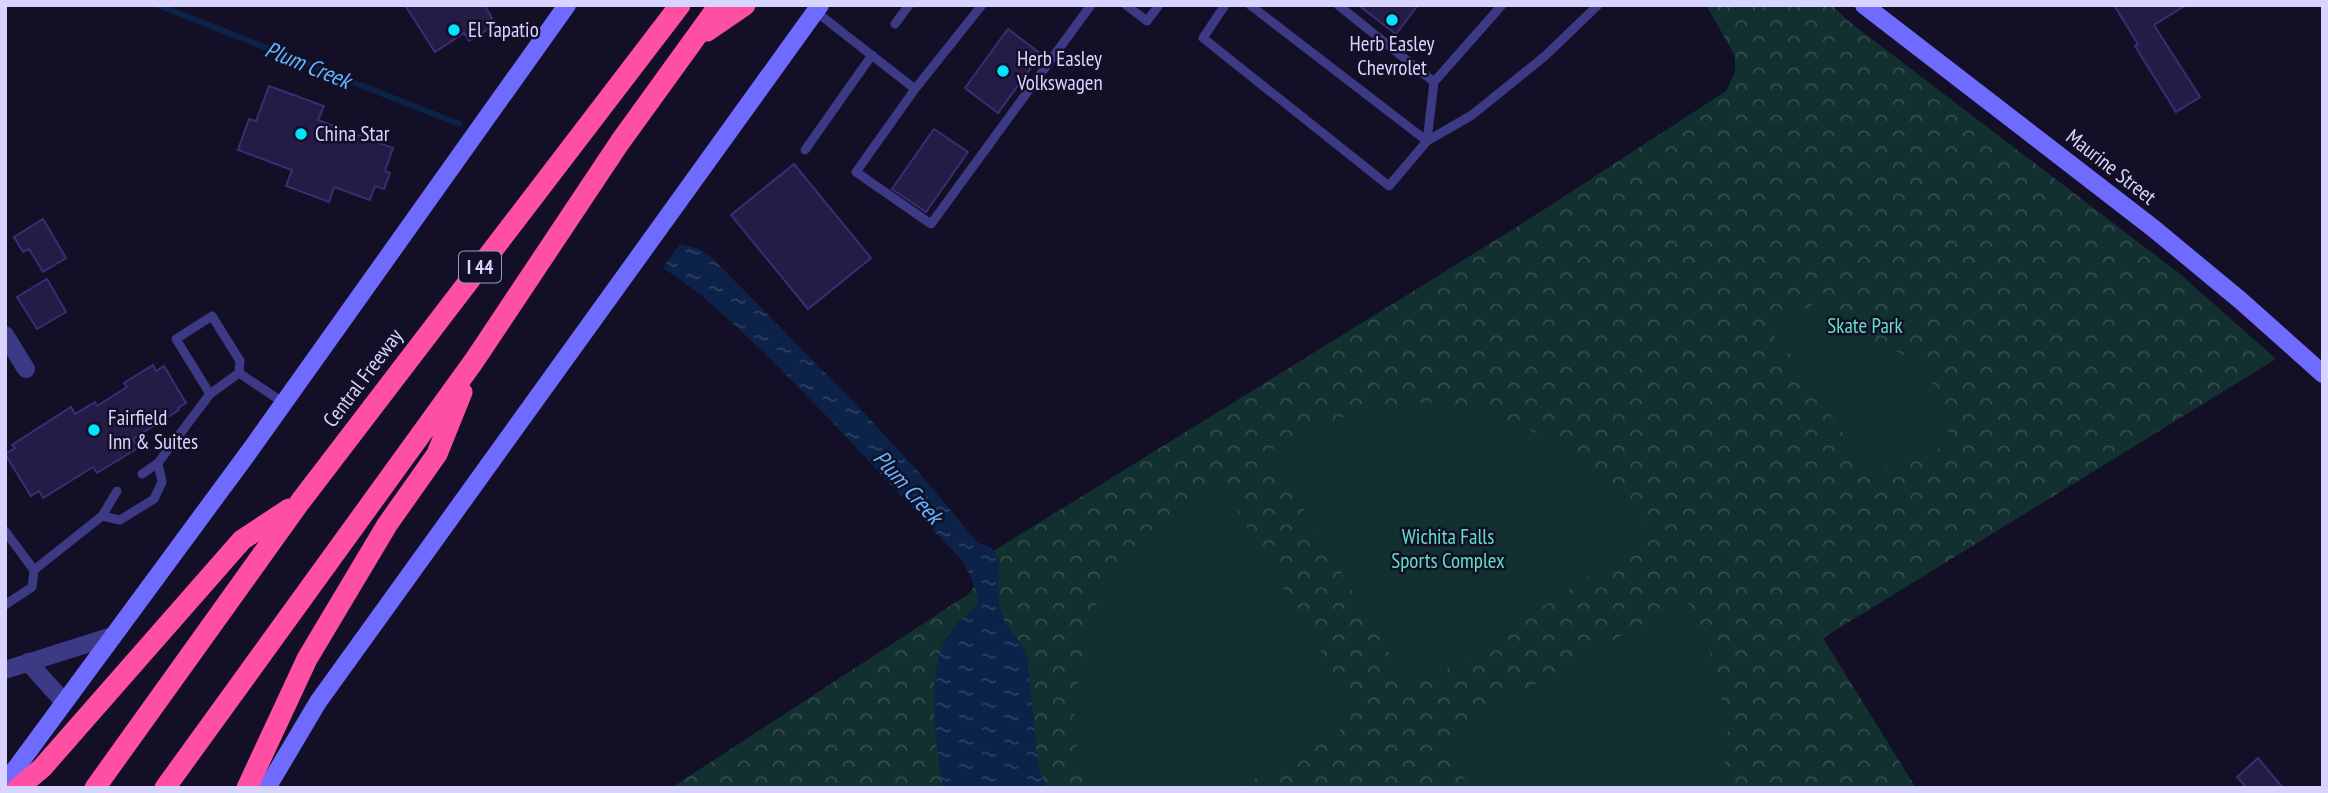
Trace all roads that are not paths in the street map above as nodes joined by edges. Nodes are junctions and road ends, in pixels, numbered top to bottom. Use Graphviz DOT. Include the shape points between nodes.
graph roads {
  1 [pos="567,5"];
  2 [pos="672,5"];
  3 [pos="680,5"];
  4 [pos="719,5"];
  5 [pos="745,5"];
  6 [pos="909,5"];
  7 [pos="982,5"];
  8 [pos="1091,5"];
  9 [pos="1126,5"];
  10 [pos="1160,5"];
  11 [pos="1225,5"];
  12 [pos="1250,5"];
  13 [pos="1338,5"];
  14 [pos="1502,5"];
  15 [pos="1598,5"];
  16 [pos="1864,5"];
  17 [pos="817,8"];
  18 [pos="895,24"];
  19 [pos="661,33"];
  20 [pos="693,40"];
  21 [pos="872,55"];
  22 [pos="1434,82"];
  23 [pos="915,89"];
  24 [pos="1427,141"];
  25 [pos="805,150"];
  26 [pos="5,335"];
  27 [pos="474,361"];
  28 [pos="26,369"];
  29 [pos="239,373"];
  30 [pos="2323,374"];
  31 [pos="210,394"];
  32 [pos="284,403"];
  33 [pos="158,463"];
  34 [pos="142,474"];
  35 [pos="117,491"];
  36 [pos="300,502"];
  37 [pos="102,516"];
  38 [pos="5,531"];
  39 [pos="34,570"];
  40 [pos="5,606"];
  41 [pos="112,636"];
  42 [pos="28,662"];
  43 [pos="6,668"];
  44 [pos="64,702"];
  45 [pos="5,783"];
  46 [pos="18,788"];
  47 [pos="95,788"];
  48 [pos="165,788"];
  49 [pos="247,788"];
  50 [pos="267,788"];
  1 -- 32 [label="main road"];
  2 -- 19 [label="highway"];
  3 -- 19 [label="highway, Central Freeway / I 44"];
  4 -- 20 [label="highway, I 44"];
  5 -- 20 [label="highway"];
  6 -- 18 [label="lane"];
  7 -- 23 [label="lane"];
  8 -- 23 [label="lane" via="931,224 856,172"];
  9 -- 10 [label="lane" via="1147,21"];
  11 -- 24 [label="lane" via="1203,38 1389,186"];
  12 -- 24 [label="lane"];
  13 -- 22 [label="lane"];
  14 -- 22 [label="lane"];
  15 -- 24 [label="lane" via="1545,56 1472,115"];
  16 -- 30 [label="main road, Maurine Street" via="2153,228"];
  17 -- 21 [label="lane"];
  17 -- 50 [label="main road" via="318,702"];
  19 -- 36 [label="highway, Central Freeway / I 44"];
  20 -- 27 [label="highway, I 44"];
  21 -- 23 [label="lane"];
  21 -- 25 [label="lane"];
  22 -- 24 [label="lane"];
  26 -- 28 [label="street"];
  27 -- 48 [label="highway, I 44"];
  27 -- 49 [label="highway" via="437,454 387,526 307,659"];
  29 -- 31 [label="lane"];
  29 -- 31 [label="lane" via="240,360 212,316 176,339"];
  29 -- 32 [label="lane"];
  31 -- 33 [label="lane"];
  32 -- 41 [label="main road"];
  33 -- 34 [label="lane"];
  33 -- 37 [label="lane" via="162,482 154,499 120,520"];
  35 -- 37 [label="lane"];
  36 -- 46 [label="highway" via="242,540 42,768"];
  36 -- 47 [label="highway, Central Freeway / I 44"];
  37 -- 39 [label="lane"];
  38 -- 39 [label="lane"];
  39 -- 40 [label="lane" via="32,587"];
  41 -- 42 [label="street"];
  41 -- 44 [label="main road"];
  42 -- 43 [label="street"];
  42 -- 44 [label="street"];
  44 -- 45 [label="main road"];
}
